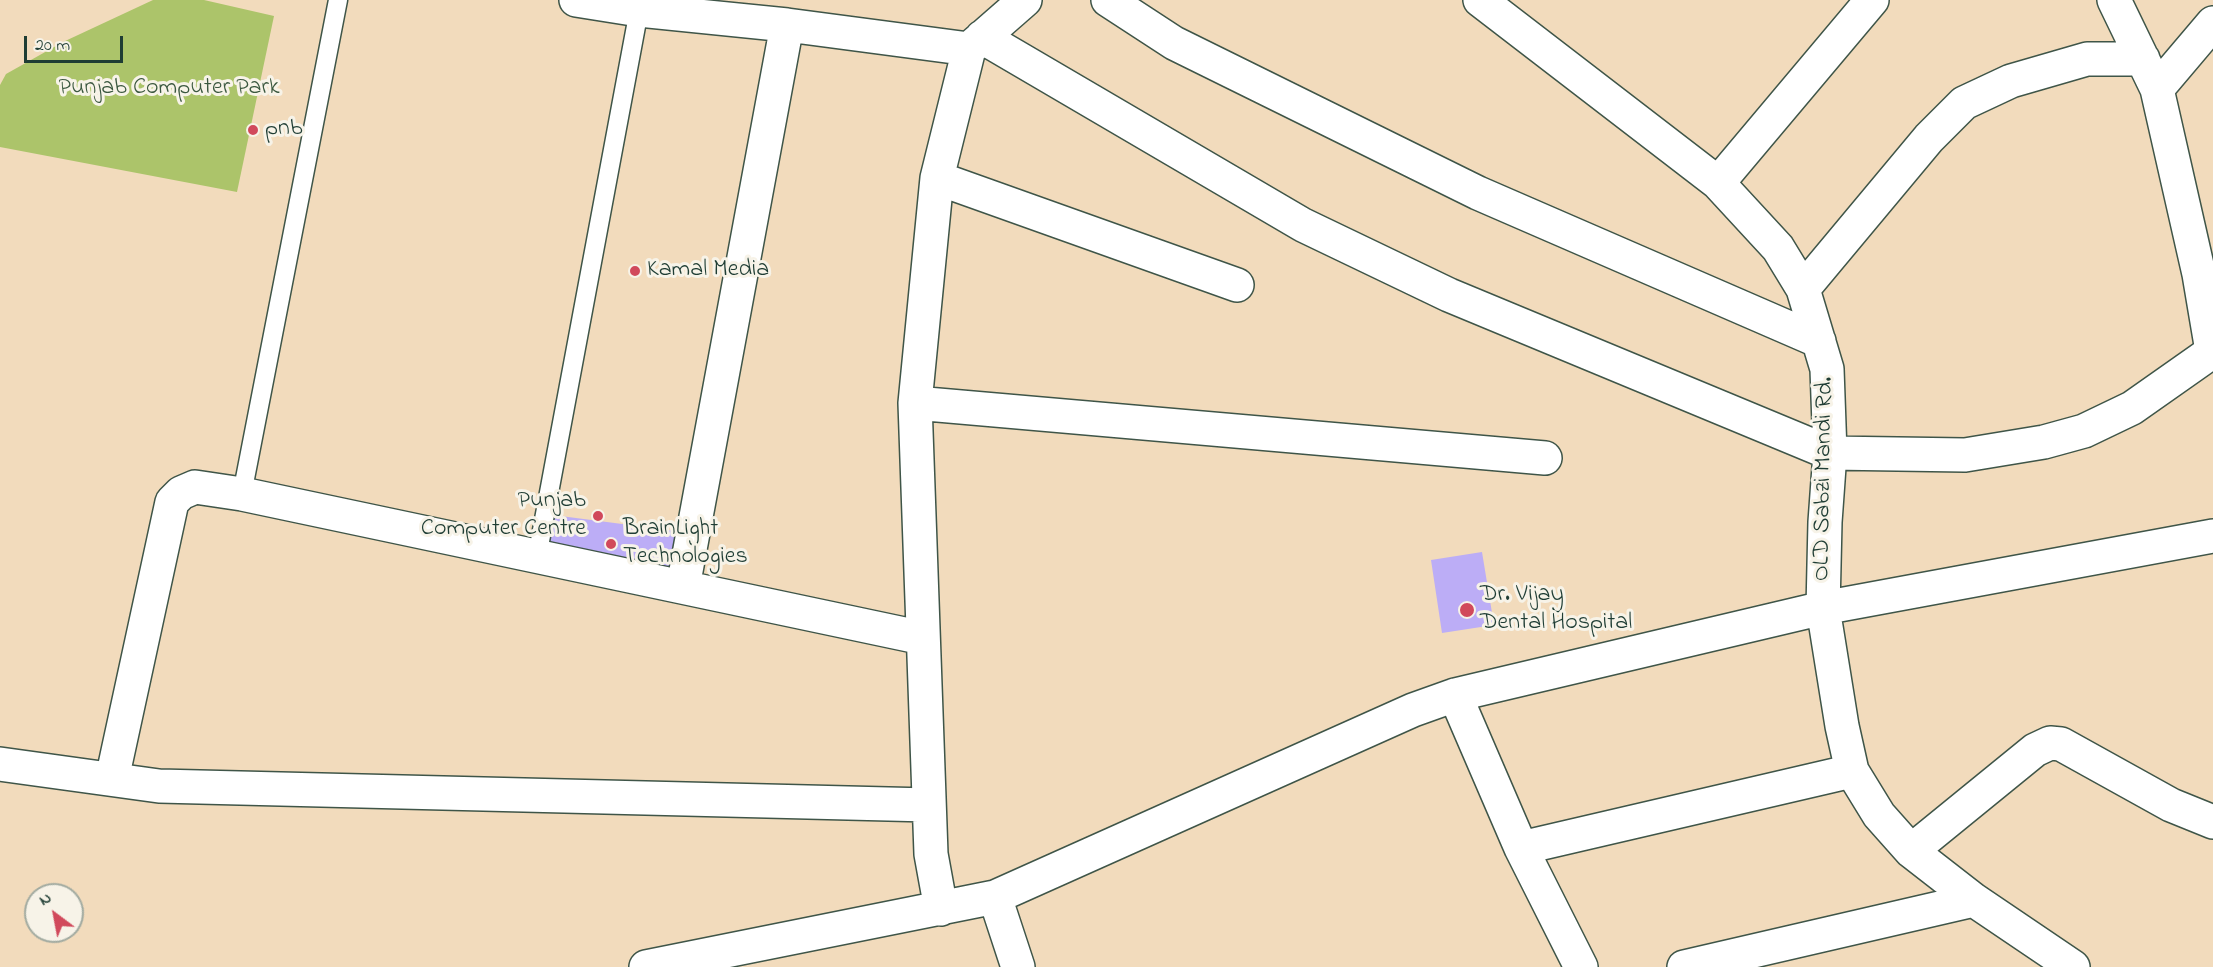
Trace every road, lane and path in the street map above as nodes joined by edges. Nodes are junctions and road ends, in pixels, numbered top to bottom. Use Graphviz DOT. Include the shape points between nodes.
graph roads {
  1 [pos="338,0"];
  2 [pos="576,0"];
  3 [pos="1025,0"];
  4 [pos="1107,0"];
  5 [pos="1480,0"];
  6 [pos="1872,0"];
  7 [pos="2114,0"];
  8 [pos="639,10"];
  9 [pos="2213,23"];
  10 [pos="787,25"];
  11 [pos="975,43"];
  12 [pos="2143,59"];
  13 [pos="2157,89"];
  14 [pos="937,178"];
  15 [pos="1718,183"];
  16 [pos="1237,285"];
  17 [pos="1803,289"];
  18 [pos="1819,340"];
  19 [pos="2213,351"];
  20 [pos="915,403"];
  21 [pos="1830,453"];
  22 [pos="1545,458"];
  23 [pos="242,494"];
  24 [pos="2213,536"];
  25 [pos="537,557"];
  26 [pos="683,587"];
  27 [pos="1824,608"];
  28 [pos="923,638"];
  29 [pos="1455,695"];
  30 [pos="0,764"];
  31 [pos="1852,771"];
  32 [pos="112,779"];
  33 [pos="929,805"];
  34 [pos="2213,822"];
  35 [pos="1521,848"];
  36 [pos="1911,851"];
  37 [pos="995,897"];
  38 [pos="1974,900"];
  39 [pos="941,909"];
  40 [pos="694,962"];
  41 [pos="2061,964"];
  42 [pos="646,967"];
  43 [pos="1018,967"];
  44 [pos="1581,967"];
  45 [pos="1684,967"];
  1 -- 23 [label="lane"];
  2 -- 8 [label="street"];
  3 -- 11 [label="street"];
  4 -- 18 [label="street" via="1174,43 1478,193"];
  5 -- 15 [label="street, OLD Sabzi Mandi Rd."];
  6 -- 15 [label="street"];
  7 -- 12 [label="street"];
  8 -- 10 [label="street"];
  8 -- 25 [label="lane"];
  9 -- 13 [label="street"];
  10 -- 11 [label="street"];
  10 -- 26 [label="street"];
  11 -- 14 [label="street"];
  11 -- 21 [label="street" via="1313,230 1449,295"];
  12 -- 13 [label="street"];
  12 -- 17 [label="street" via="2087,59 2011,81 1964,103 1929,138"];
  13 -- 19 [label="street"];
  14 -- 16 [label="street"];
  14 -- 20 [label="street"];
  15 -- 17 [label="street, OLD Sabzi Mandi Rd." via="1778,248"];
  17 -- 18 [label="street, OLD Sabzi Mandi Rd."];
  18 -- 21 [label="street, OLD Sabzi Mandi Rd." via="1827,369"];
  19 -- 21 [label="street" via="2132,408 2084,431 2044,442 1965,455"];
  20 -- 22 [label="street"];
  20 -- 28 [label="street"];
  21 -- 27 [label="street, OLD Sabzi Mandi Rd."];
  23 -- 25 [label="street"];
  23 -- 32 [label="street" via="195,487 181,492 172,502"];
  24 -- 27 [label="street"];
  25 -- 26 [label="street"];
  26 -- 28 [label="street"];
  27 -- 29 [label="street"];
  27 -- 31 [label="street, OLD Sabzi Mandi Rd."];
  28 -- 33 [label="street"];
  29 -- 35 [label="street"];
  29 -- 37 [label="street" via="1413,710"];
  30 -- 32 [label="street"];
  31 -- 35 [label="street"];
  31 -- 36 [label="street, OLD Sabzi Mandi Rd." via="1879,815"];
  32 -- 33 [label="street" via="159,786"];
  33 -- 39 [label="street" via="930,854"];
  34 -- 36 [label="street" via="2171,805 2061,744 2050,742"];
  35 -- 44 [label="street"];
  36 -- 38 [label="street, OLD Sabzi Mandi Rd."];
  37 -- 39 [label="street"];
  37 -- 43 [label="street"];
  38 -- 41 [label="street, OLD Sabzi Mandi Rd."];
  38 -- 45 [label="street"];
  39 -- 40 [label="street"];
  40 -- 42 [label="street"];
}
